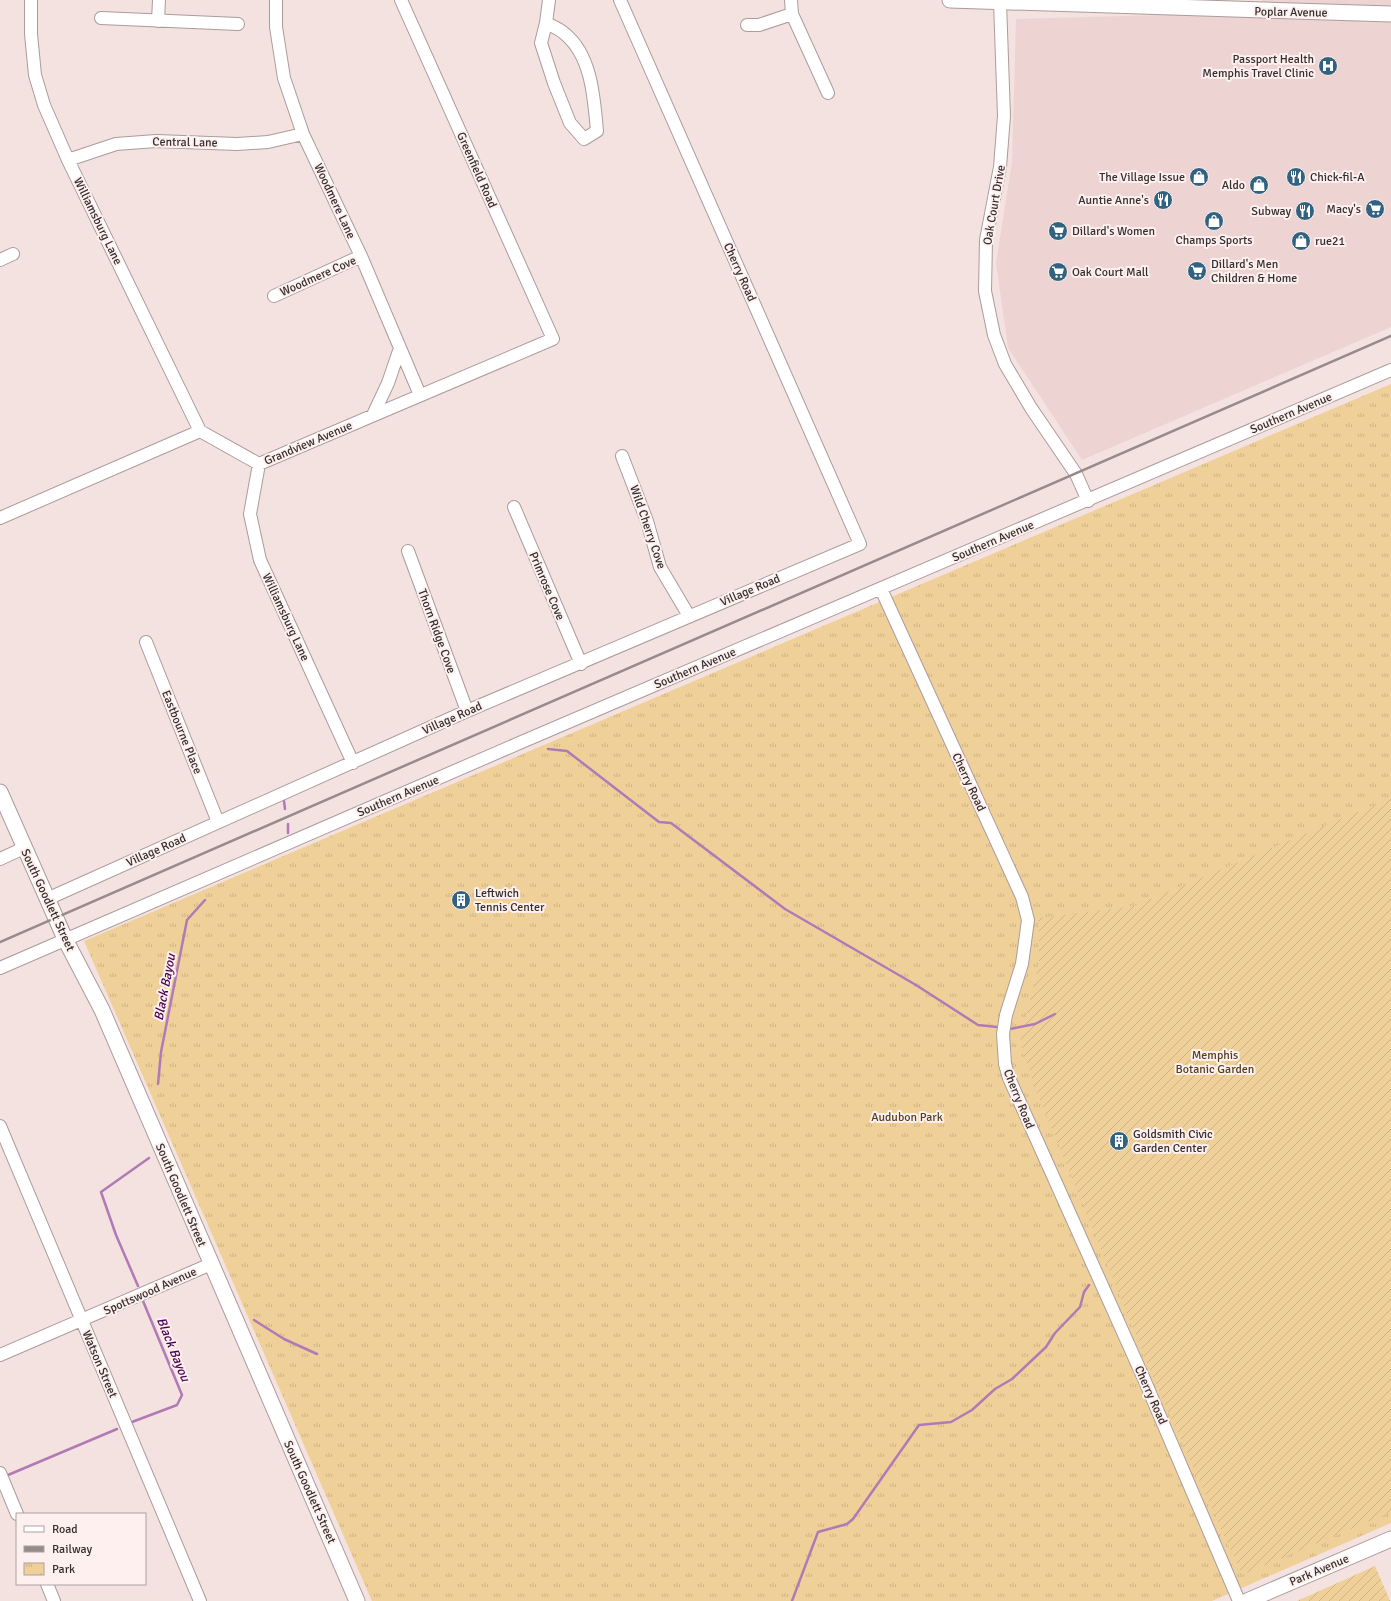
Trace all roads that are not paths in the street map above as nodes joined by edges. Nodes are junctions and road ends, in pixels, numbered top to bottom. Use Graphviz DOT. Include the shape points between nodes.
graph roads {
  1 [pos="31,0"];
  2 [pos="159,0"];
  3 [pos="276,0"];
  4 [pos="401,0"];
  5 [pos="549,0"];
  6 [pos="620,0"];
  7 [pos="791,0"];
  8 [pos="950,0"];
  9 [pos="1000,2"];
  10 [pos="1265,6"];
  11 [pos="792,14"];
  12 [pos="1391,14"];
  13 [pos="101,18"];
  14 [pos="158,21"];
  15 [pos="546,23"];
  16 [pos="238,24"];
  17 [pos="747,25"];
  18 [pos="828,93"];
  19 [pos="304,134"];
  20 [pos="68,160"];
  21 [pos="13,254"];
  22 [pos="361,256"];
  23 [pos="0,260"];
  24 [pos="274,296"];
  25 [pos="553,339"];
  26 [pos="400,348"];
  27 [pos="1391,370"];
  28 [pos="420,395"];
  29 [pos="373,415"];
  30 [pos="200,431"];
  31 [pos="622,456"];
  32 [pos="259,464"];
  33 [pos="1088,501"];
  34 [pos="514,507"];
  35 [pos="0,518"];
  36 [pos="860,544"];
  37 [pos="408,551"];
  38 [pos="881,589"];
  39 [pos="689,616"];
  40 [pos="146,642"];
  41 [pos="581,664"];
  42 [pos="467,711"];
  43 [pos="352,763"];
  44 [pos="0,792"];
  45 [pos="218,822"];
  46 [pos="24,848"];
  47 [pos="0,859"];
  48 [pos="47,899"];
  49 [pos="66,941"];
  50 [pos="0,968"];
  51 [pos="0,1126"];
  52 [pos="211,1264"];
  53 [pos="82,1320"];
  54 [pos="0,1355"];
  55 [pos="0,1473"];
  56 [pos="17,1513"];
  57 [pos="1391,1539"];
  58 [pos="47,1585"];
  59 [pos="54,1601"];
  60 [pos="200,1601"];
  61 [pos="357,1601"];
  62 [pos="1239,1601"];
  63 [pos="1247,1601"];
  1 -- 20 [label="street, Williamsburg Lane" via="35,75 44,105"];
  2 -- 14 [label="street"];
  3 -- 19 [label="street, Woodmere Lane" via="276,27 284,78"];
  4 -- 25 [label="street, Greenfield Road"];
  5 -- 15 [label="street"];
  6 -- 36 [label="street, Cherry Road"];
  7 -- 11 [label="street"];
  8 -- 9 [label="main road, Poplar Avenue"];
  9 -- 10 [label="main road, Poplar Avenue"];
  9 -- 33 [label="street, Oak Court Drive" via="1004,116 1000,167 986,240 985,291 994,335 1005,364 1031,408 1076,474"];
  10 -- 12 [label="main road, Poplar Avenue"];
  11 -- 17 [label="street" via="759,25"];
  11 -- 18 [label="street"];
  13 -- 14 [label="street"];
  14 -- 16 [label="street"];
  15 -- 15 [label="street" via="541,43 554,83 570,123 584,139 597,131 594,95 582,55 566,34"];
  19 -- 20 [label="street, Central Lane" via="268,142 237,144 156,141 116,144"];
  19 -- 22 [label="street, Woodmere Lane"];
  20 -- 30 [label="street, Williamsburg Lane"];
  21 -- 23 [label="street"];
  22 -- 24 [label="street, Woodmere Cove"];
  22 -- 26 [label="street, Woodmere Lane"];
  25 -- 28 [label="street, Grandview Avenue"];
  26 -- 28 [label="street, Woodmere Lane"];
  26 -- 29 [label="street"];
  27 -- 33 [label="street, Southern Avenue"];
  28 -- 29 [label="street, Grandview Avenue"];
  29 -- 32 [label="street, Grandview Avenue"];
  30 -- 32 [label="street, Grandview Avenue"];
  30 -- 35 [label="street"];
  31 -- 39 [label="street, Wild Cherry Cove" via="647,521 660,567"];
  32 -- 43 [label="street, Williamsburg Lane" via="250,514 260,560"];
  33 -- 38 [label="street, Southern Avenue"];
  34 -- 41 [label="street, Primrose Cove"];
  36 -- 39 [label="street, Village Road"];
  37 -- 42 [label="street, Thorn Ridge Cove"];
  38 -- 49 [label="street, Southern Avenue"];
  38 -- 62 [label="street, Cherry Road" via="1022,897 1028,920 1022,964 1006,1015 1003,1034 1005,1064 1009,1078 1144,1379"];
  39 -- 41 [label="street, Village Road"];
  40 -- 45 [label="street, Eastbourne Place"];
  41 -- 42 [label="street, Village Road"];
  42 -- 43 [label="street, Village Road"];
  43 -- 45 [label="street, Village Road"];
  44 -- 46 [label="main road, South Goodlett Street"];
  45 -- 48 [label="street, Village Road"];
  46 -- 47 [label="street"];
  46 -- 48 [label="main road, South Goodlett Street"];
  48 -- 49 [label="main road, South Goodlett Street"];
  49 -- 50 [label="street, Southern Avenue"];
  49 -- 52 [label="main road, South Goodlett Street" via="102,1010"];
  51 -- 53 [label="street, Watson Street"];
  52 -- 53 [label="street, Spottswood Avenue"];
  52 -- 61 [label="main road, South Goodlett Street"];
  53 -- 54 [label="street, Spottswood Avenue"];
  53 -- 60 [label="street, Watson Street"];
  55 -- 56 [label="street"];
  57 -- 63 [label="main road, Park Avenue"];
  58 -- 59 [label="street"];
}
